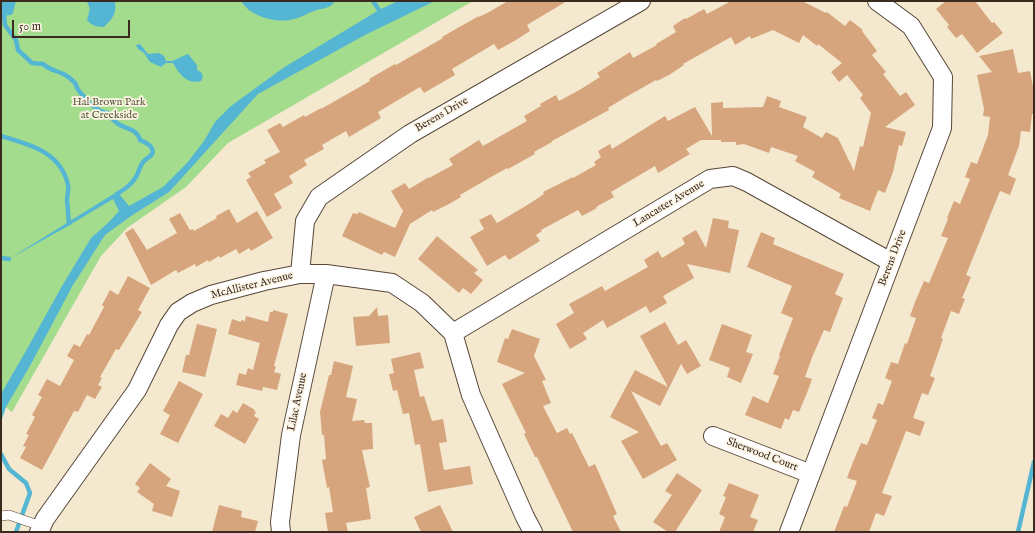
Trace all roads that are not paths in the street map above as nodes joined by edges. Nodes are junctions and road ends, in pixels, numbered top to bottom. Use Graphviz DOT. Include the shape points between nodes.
graph roads {
  1 [pos="641,1"];
  2 [pos="877,1"];
  3 [pos="892,262"];
  4 [pos="300,274"];
  5 [pos="326,274"];
  6 [pos="453,333"];
  7 [pos="713,436"];
  8 [pos="811,474"];
  9 [pos="5,516"];
  10 [pos="37,527"];
  11 [pos="282,532"];
  12 [pos="533,532"];
  13 [pos="789,532"];
  1 -- 4 [label="street, Berens Drive" via="410,134 319,197 305,221"];
  2 -- 3 [label="street, Berens Drive" via="911,26 943,77 942,128"];
  3 -- 6 [label="street, Lancaster Avenue" via="733,176 710,180"];
  3 -- 8 [label="street, Berens Drive"];
  4 -- 5 [label="street, McAllister Avenue"];
  4 -- 10 [label="street, McAllister Avenue" via="254,283 211,296 178,312 137,390"];
  5 -- 6 [label="street, McAllister Avenue" via="392,283 422,303"];
  5 -- 11 [label="street, Lilac Avenue" via="291,435 280,522"];
  6 -- 12 [label="street, McAllister Avenue" via="471,395"];
  7 -- 8 [label="street, Sherwood Court"];
  8 -- 13 [label="street, Berens Drive"];
  9 -- 10 [label="lane"];
}
